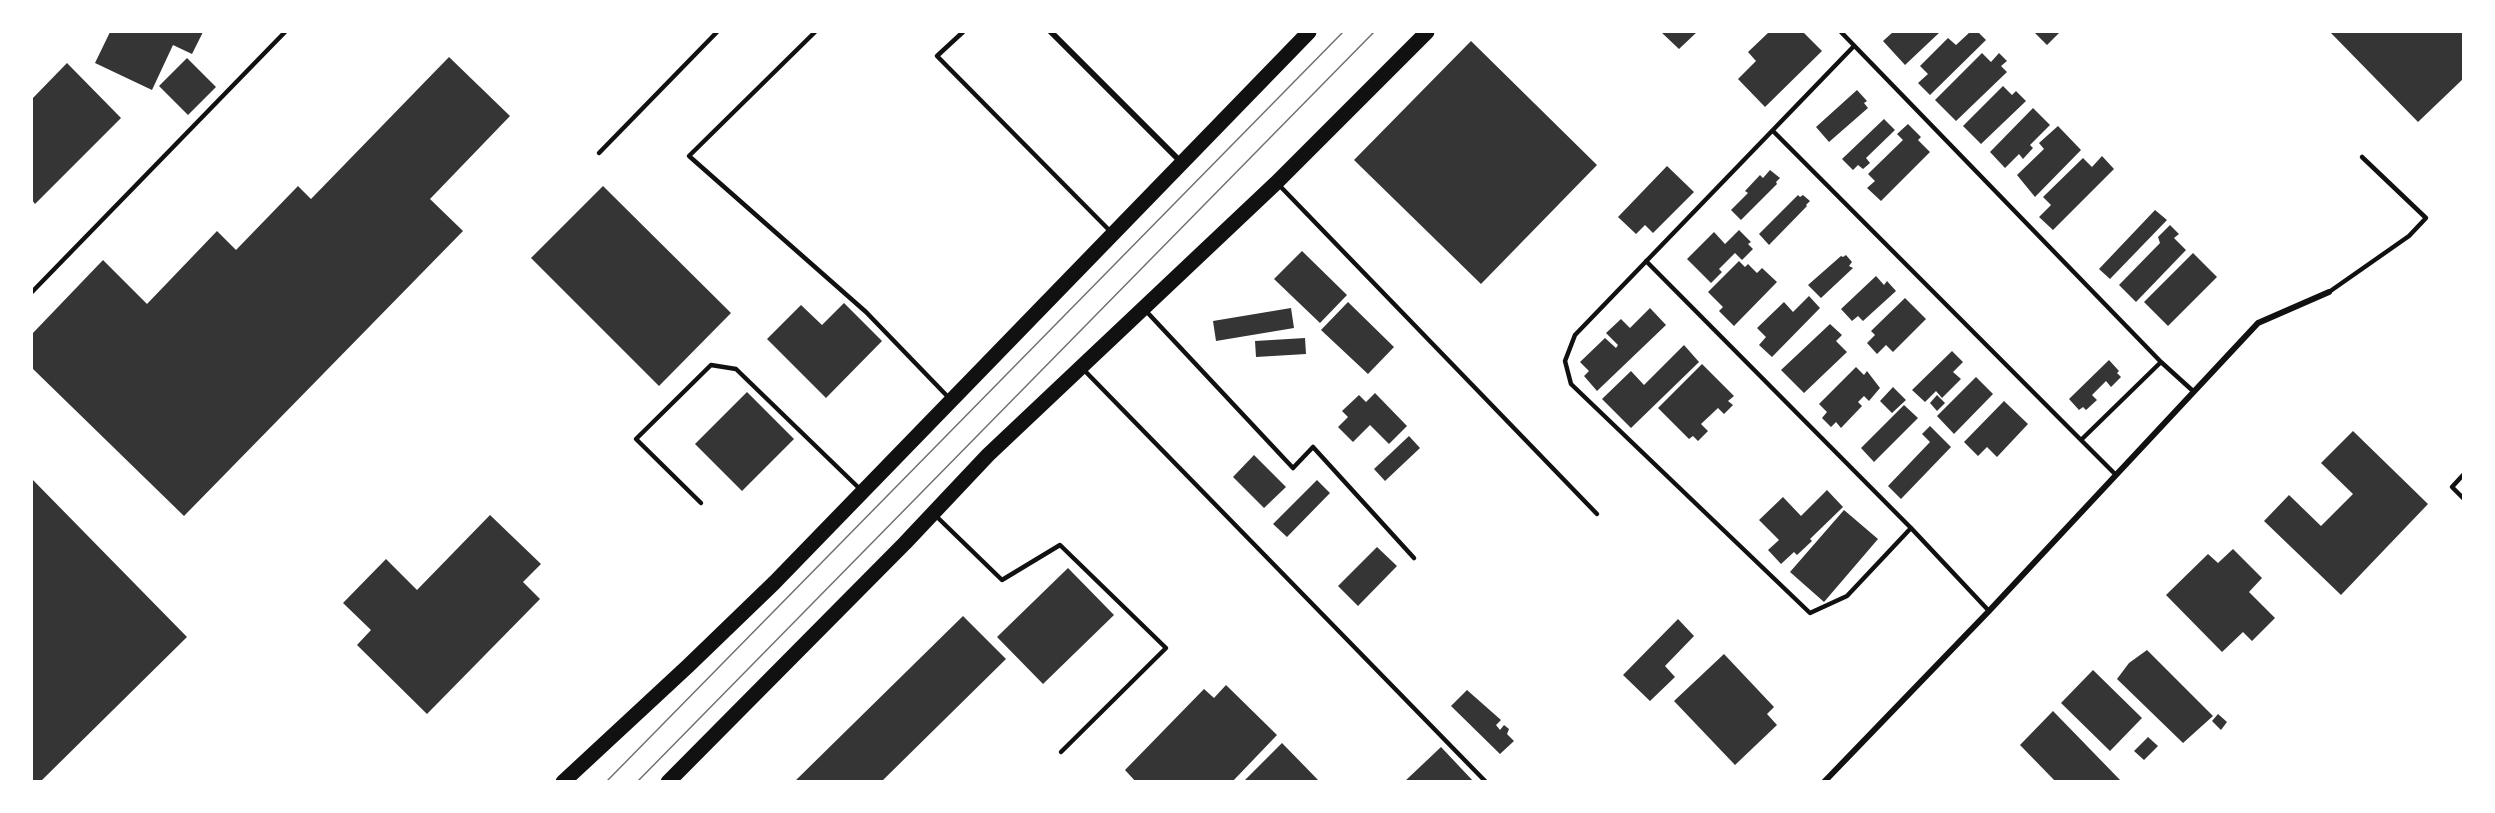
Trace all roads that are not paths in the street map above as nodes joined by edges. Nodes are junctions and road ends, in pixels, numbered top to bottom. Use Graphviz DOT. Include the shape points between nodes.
graph roads {
  1 [pos="285,32"];
  2 [pos="717,32"];
  3 [pos="815,32"];
  4 [pos="963,32"];
  5 [pos="1051,32"];
  6 [pos="1309,32"];
  7 [pos="1427,32"];
  8 [pos="1841,32"];
  9 [pos="1854,46"];
  10 [pos="1773,131"];
  11 [pos="599,153"];
  12 [pos="2362,157"];
  13 [pos="1182,164"];
  14 [pos="1276,183"];
  15 [pos="1114,235"];
  16 [pos="1646,261"];
  17 [pos="32,292"];
  18 [pos="2329,292"];
  19 [pos="1144,309"];
  20 [pos="2162,362"];
  21 [pos="1081,367"];
  22 [pos="2193,391"];
  23 [pos="952,401"];
  24 [pos="2081,440"];
  25 [pos="2463,474"];
  26 [pos="2116,475"];
  27 [pos="863,492"];
  28 [pos="2463,499"];
  29 [pos="701,503"];
  30 [pos="933,513"];
  31 [pos="1597,514"];
  32 [pos="1911,528"];
  33 [pos="1414,558"];
  34 [pos="1989,611"];
  35 [pos="1060,752"];
  36 [pos="563,782"];
  37 [pos="668,782"];
  38 [pos="1486,782"];
  39 [pos="1824,782"];
  1 -- 17 [label="lane"];
  2 -- 11 [label="lane"];
  3 -- 23 [label="lane" via="689,156 866,312"];
  4 -- 15 [label="lane" via="937,56"];
  5 -- 13 [label="street"];
  6 -- 13 [label="main road"];
  7 -- 14 [label="main road"];
  8 -- 9 [label="lane"];
  9 -- 10 [label="lane"];
  9 -- 20 [label="lane"];
  10 -- 16 [label="lane"];
  10 -- 24 [label="lane"];
  12 -- 18 [label="lane" via="2426,218 2409,236"];
  13 -- 15 [label="main road"];
  14 -- 19 [label="main road"];
  14 -- 31 [label="lane"];
  15 -- 23 [label="main road"];
  16 -- 32 [label="lane"];
  16 -- 32 [label="lane" via="1575,336 1565,361 1571,384 1810,614 1847,596"];
  18 -- 22 [label="street" via="2258,323"];
  19 -- 21 [label="main road"];
  19 -- 33 [label="lane" via="1293,468 1312,447"];
  20 -- 22 [label="lane"];
  20 -- 24 [label="lane"];
  21 -- 30 [label="main road"];
  21 -- 38 [label="lane"];
  22 -- 26 [label="street"];
  23 -- 27 [label="main road"];
  24 -- 26 [label="lane"];
  25 -- 28 [label="lane" via="2452,487"];
  26 -- 34 [label="street"];
  27 -- 29 [label="lane" via="736,369 711,365 636,439"];
  27 -- 36 [label="main road" via="688,666"];
  30 -- 35 [label="lane" via="1002,580 1060,544 1166,648"];
  30 -- 37 [label="main road"];
  32 -- 34 [label="lane"];
  34 -- 39 [label="street"];
}
